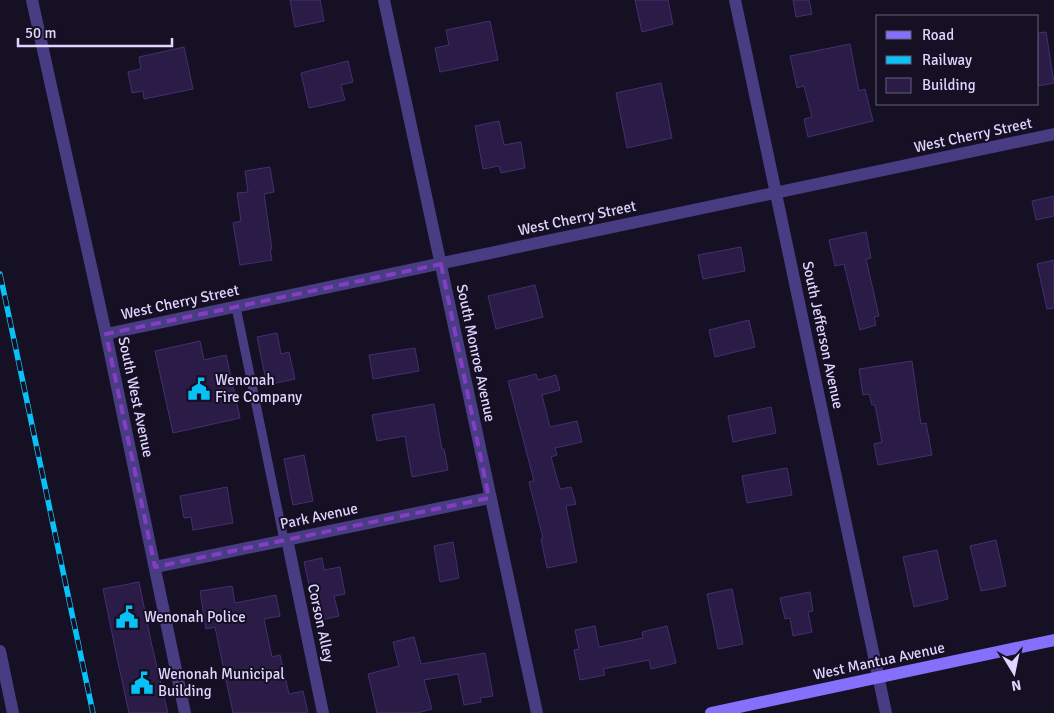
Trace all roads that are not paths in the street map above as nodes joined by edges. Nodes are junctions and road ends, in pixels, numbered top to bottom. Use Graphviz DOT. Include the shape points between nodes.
graph roads {
  1 [pos="32,0"];
  2 [pos="384,0"];
  3 [pos="734,0"];
  4 [pos="1054,134"];
  5 [pos="776,193"];
  6 [pos="441,264"];
  7 [pos="236,307"];
  8 [pos="106,334"];
  9 [pos="489,498"];
  10 [pos="286,540"];
  11 [pos="155,567"];
  12 [pos="1054,640"];
  13 [pos="0,651"];
  14 [pos="879,677"];
  15 [pos="13,713"];
  16 [pos="185,713"];
  17 [pos="324,713"];
  18 [pos="537,713"];
  19 [pos="711,713"];
  20 [pos="886,713"];
  1 -- 8 [label="street, South West Avenue"];
  2 -- 6 [label="street, South Monroe Avenue"];
  3 -- 5 [label="street, South Jefferson Avenue"];
  4 -- 5 [label="street, West Cherry Street"];
  5 -- 6 [label="street, West Cherry Street"];
  5 -- 14 [label="street, South Jefferson Avenue"];
  6 -- 7 [label="street, West Cherry Street"];
  6 -- 9 [label="street, South Monroe Avenue"];
  7 -- 8 [label="street, West Cherry Street"];
  7 -- 10 [label="lane"];
  8 -- 11 [label="street, South West Avenue"];
  9 -- 10 [label="street, Park Avenue"];
  9 -- 18 [label="street, South Monroe Avenue"];
  10 -- 11 [label="street, Park Avenue"];
  10 -- 17 [label="street, Corson Alley"];
  11 -- 16 [label="street, South West Avenue"];
  12 -- 14 [label="street, West Mantua Avenue"];
  13 -- 15 [label="street"];
  14 -- 19 [label="street, West Mantua Avenue"];
  14 -- 20 [label="street, South Jefferson Avenue"];
}
